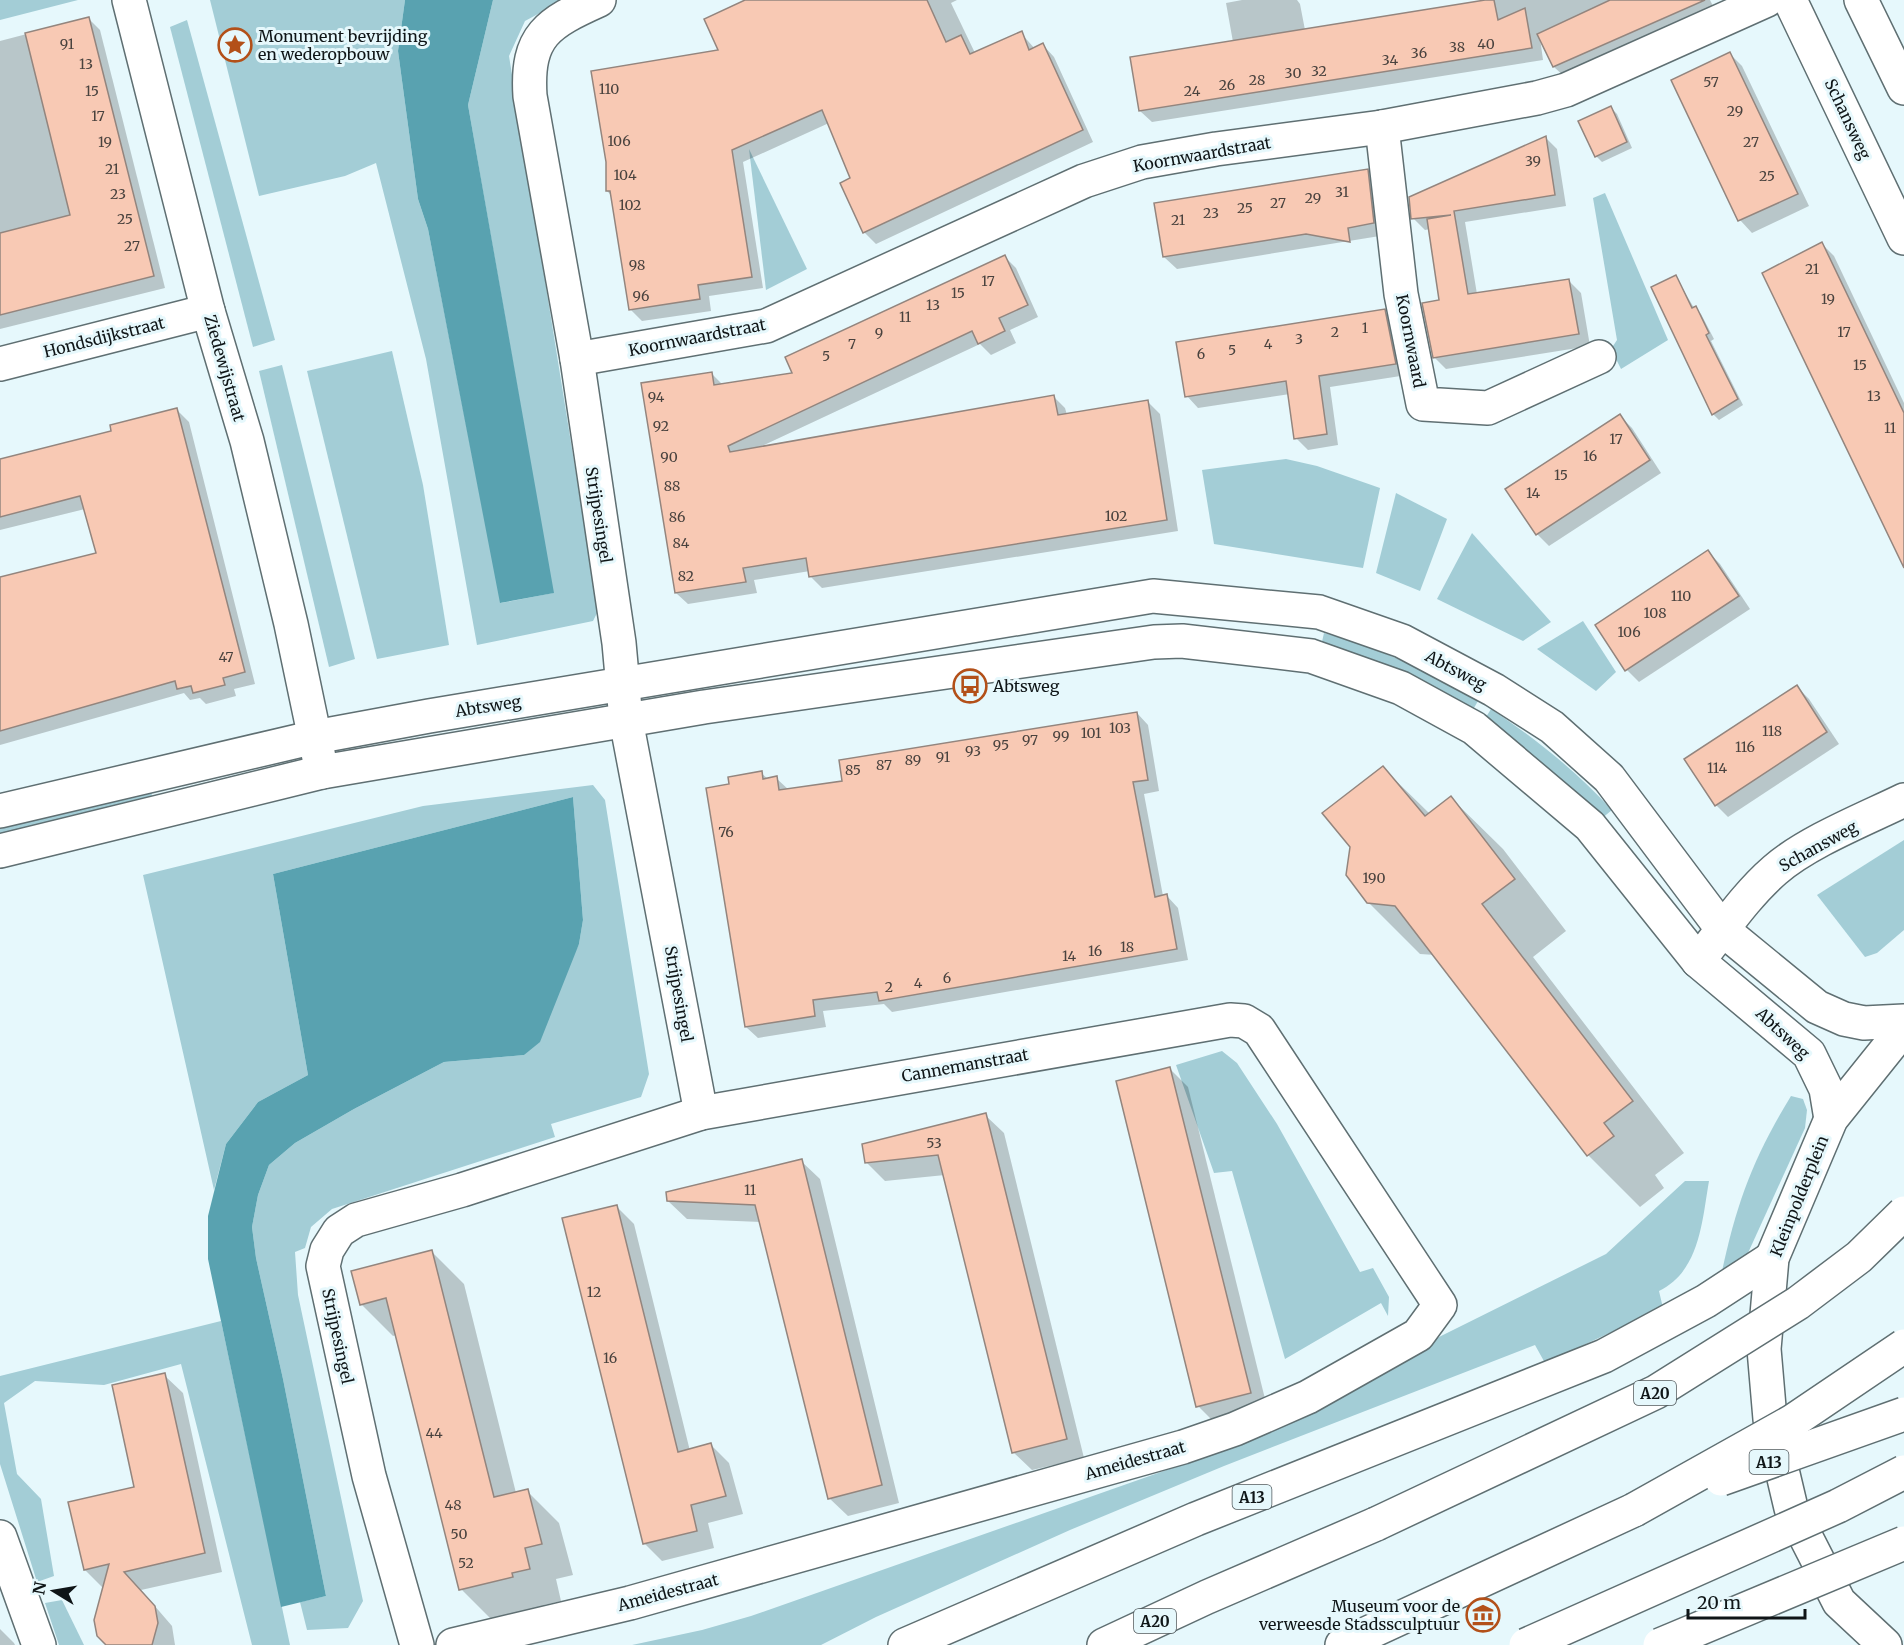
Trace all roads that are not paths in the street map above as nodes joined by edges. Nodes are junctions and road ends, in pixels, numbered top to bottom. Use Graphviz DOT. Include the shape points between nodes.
graph roads {
  1 [pos="129,0"];
  2 [pos="599,0"];
  3 [pos="1767,0"];
  4 [pos="1790,0"];
  5 [pos="1861,0"];
  6 [pos="1904,88"];
  7 [pos="1382,127"];
  8 [pos="1904,238"];
  9 [pos="208,311"];
  10 [pos="1599,357"];
  11 [pos="577,359"];
  12 [pos="0,364"];
  13 [pos="623,685"];
  14 [pos="626,720"];
  15 [pos="315,737"];
  16 [pos="322,772"];
  17 [pos="1904,800"];
  18 [pos="0,811"];
  19 [pos="0,851"];
  20 [pos="1723,930"];
  21 [pos="1698,961"];
  22 [pos="1230,1020"];
  23 [pos="1904,1021"];
  24 [pos="1904,1028"];
  25 [pos="701,1113"];
  26 [pos="1831,1119"];
  27 [pos="1904,1213"];
  28 [pos="1772,1258"];
  29 [pos="1904,1346"];
  30 [pos="1904,1414"];
  31 [pos="1904,1472"];
  32 [pos="1634,1510"];
  33 [pos="0,1537"];
  34 [pos="1904,1543"];
  35 [pos="39,1645"];
  36 [pos="417,1645"];
  37 [pos="453,1645"];
  38 [pos="905,1645"];
  39 [pos="1104,1645"];
  40 [pos="1342,1645"];
  41 [pos="1526,1645"];
  42 [pos="1660,1645"];
  43 [pos="1884,1645"];
  1 -- 9 [label="main road, Ziedewijstraat"];
  2 -- 11 [label="main road, Strijpesingel" via="544,30 534,50 529,76"];
  3 -- 7 [label="main road, Koornwaardstraat" via="1566,90"];
  4 -- 8 [label="main road, Schansweg"];
  5 -- 6 [label="main road"];
  7 -- 10 [label="main road, Koornwaard" via="1401,294 1423,404 1488,408"];
  7 -- 11 [label="main road, Koornwaardstraat" via="1216,148 1142,162 1084,181 766,326"];
  9 -- 12 [label="main road, Hondsdijkstraat"];
  9 -- 15 [label="main road, Ziedewijstraat" via="247,441"];
  11 -- 13 [label="main road, Strijpesingel"];
  13 -- 14 [label="main road, Strijpesingel"];
  13 -- 15 [label="main road, Abtsweg"];
  13 -- 20 [label="main road, Abtsweg" via="1153,596 1319,612 1402,640 1552,727 1609,778"];
  14 -- 16 [label="main road, Abtsweg"];
  14 -- 21 [label="main road, Abtsweg" via="1154,642 1182,641 1311,656 1401,688 1474,728 1590,826"];
  14 -- 25 [label="main road, Strijpesingel"];
  15 -- 16 [label="main road"];
  15 -- 18 [label="main road, Abtsweg"];
  16 -- 19 [label="main road, Abtsweg"];
  17 -- 20 [label="main road, Schansweg" via="1806,849 1777,868"];
  20 -- 21 [label="main road, Schansweg"];
  20 -- 23 [label="main road, Abtsweg" via="1817,1007 1864,1023"];
  21 -- 26 [label="main road, Abtsweg" via="1809,1054 1826,1089"];
  22 -- 25 [label="main road, Cannemanstraat"];
  22 -- 37 [label="main road, Ameidestraat" via="1245,1021 1259,1030 1440,1305 1418,1335 1308,1397 1183,1447 630,1603"];
  24 -- 26 [label="main road, Kleinpolderplein"];
  25 -- 36 [label="main road, Strijpesingel" via="356,1220 339,1231 327,1250 323,1266 369,1476"];
  26 -- 28 [label="main road, Kleinpolderplein"];
  27 -- 39 [label="main road, A20, bridge" via="1859,1257 1798,1303 1656,1392 1376,1524"];
  28 -- 38 [label="main road, A13" via="1706,1301 1604,1356 1196,1519"];
  28 -- 43 [label="main road, Kleinpolderplein" via="1764,1349 1770,1419 1791,1508 1839,1602"];
  29 -- 32 [label="main road, bridge" via="1793,1421"];
  30 -- 32 [label="main road, A13, bridge"];
  31 -- 41 [label="main road, bridge" via="1838,1506"];
  32 -- 40 [label="main road, A13"];
  33 -- 35 [label="main road"];
  34 -- 42 [label="main road, bridge"];
}
